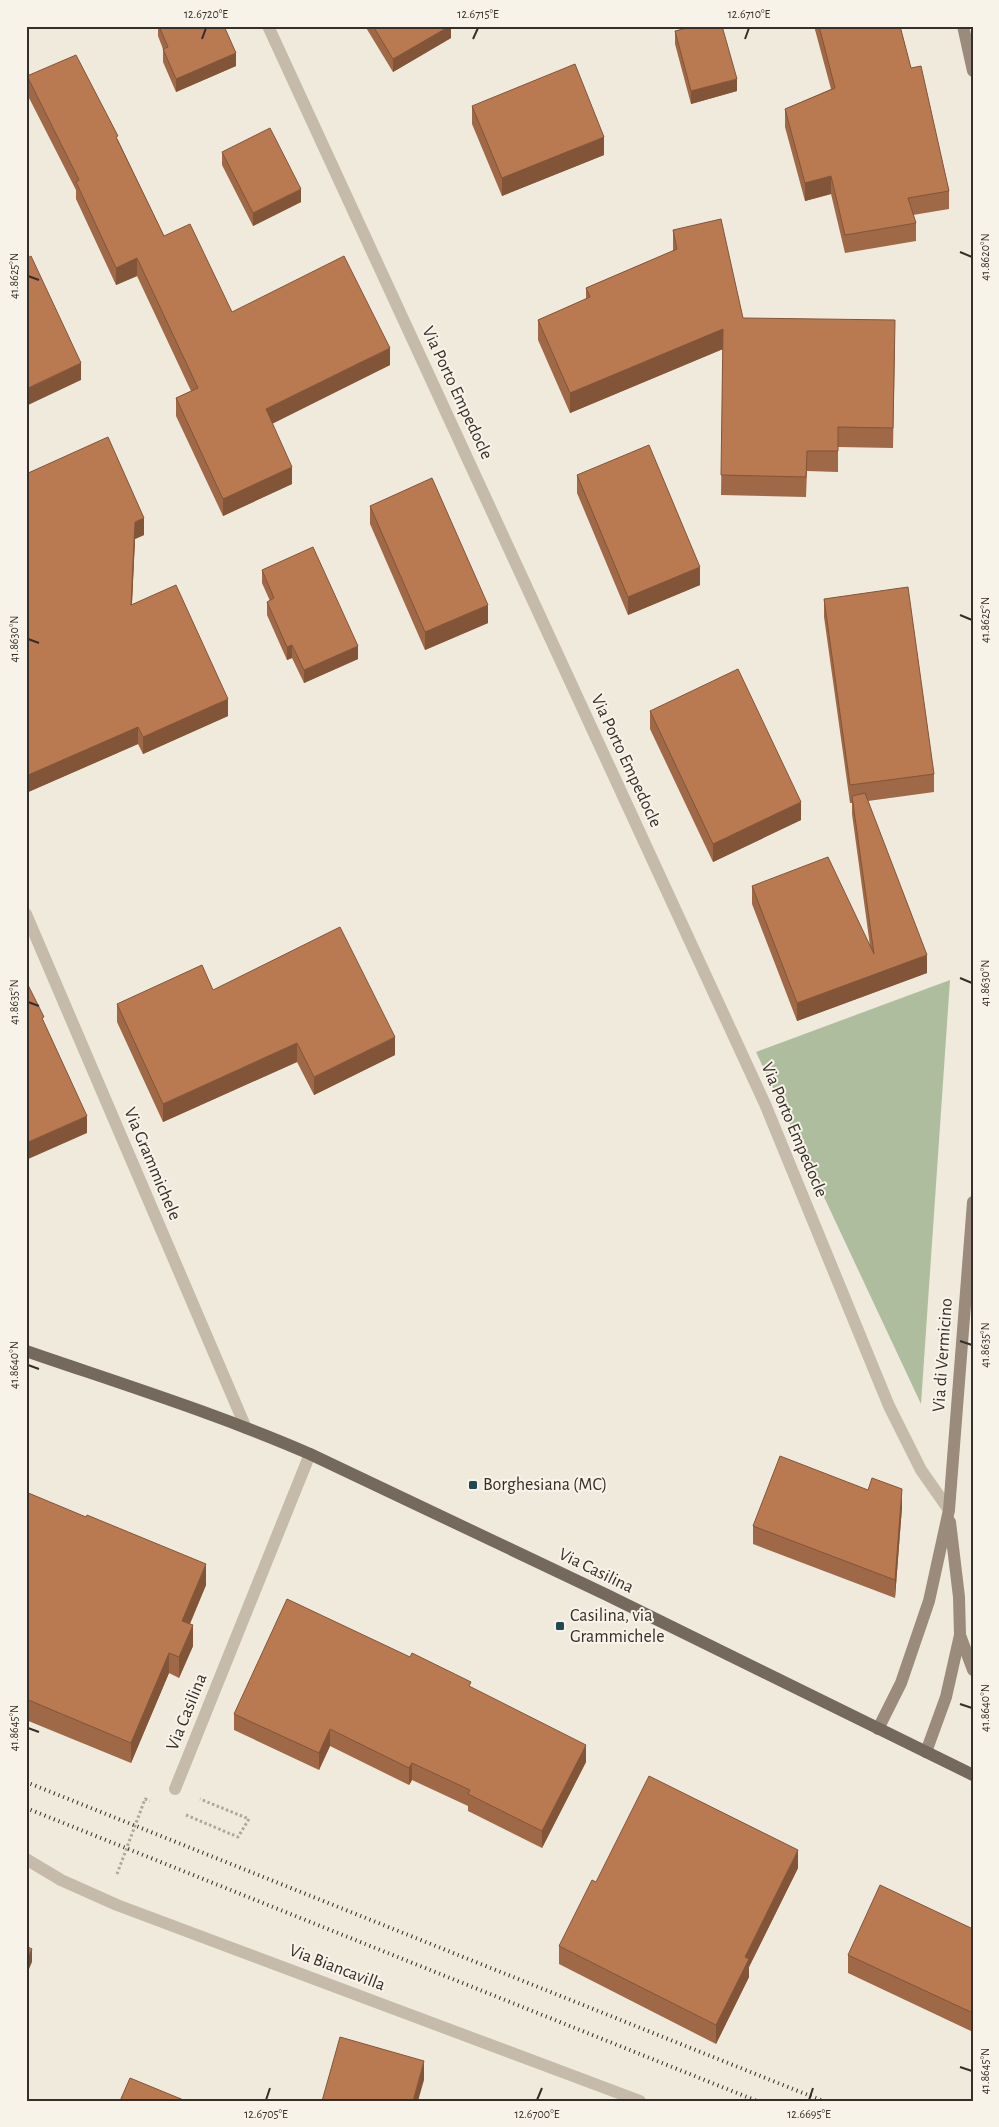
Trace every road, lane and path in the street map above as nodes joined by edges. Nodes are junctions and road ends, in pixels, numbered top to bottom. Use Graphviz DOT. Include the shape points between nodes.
graph roads {
  1 [pos="268,26"];
  2 [pos="963,26"];
  3 [pos="973,71"];
  4 [pos="26,914"];
  5 [pos="973,1202"];
  6 [pos="26,1352"];
  7 [pos="246,1428"];
  8 [pos="310,1454"];
  9 [pos="949,1510"];
  10 [pos="960,1635"];
  11 [pos="973,1670"];
  12 [pos="878,1729"];
  13 [pos="926,1752"];
  14 [pos="973,1775"];
  15 [pos="175,1788"];
  16 [pos="153,1802"];
  17 [pos="178,1812"];
  18 [pos="26,1859"];
  19 [pos="116,1878"];
  20 [pos="640,2101"];
  1 -- 9 [label="street, Via Porto Empedocle" via="765,1104 893,1415 921,1470"];
  2 -- 3 [label="main road"];
  4 -- 7 [label="street, Via Grammichele"];
  5 -- 9 [label="main road, Via di Vermicino"];
  6 -- 7 [label="main road, Via Casilina"];
  7 -- 8 [label="main road, Via Casilina"];
  8 -- 12 [label="main road, Via Casilina" via="607,1595"];
  8 -- 15 [label="street, Via Casilina"];
  9 -- 10 [label="main road, Via di Vermicino"];
  9 -- 12 [label="main road, Via di Vermicino" via="929,1601 900,1683"];
  10 -- 11 [label="main road, Via di Vermicino"];
  10 -- 13 [label="main road, Via di Vermicino" via="944,1705"];
  12 -- 13 [label="main road, Via Casilina"];
  13 -- 14 [label="main road, Via Casilina"];
  15 -- 17 [label="path" via="249,1819 238,1837"];
  16 -- 19 [label="path" via="144,1799"];
  18 -- 20 [label="street, Via Biancavilla" via="68,1884 110,1903"];
}
